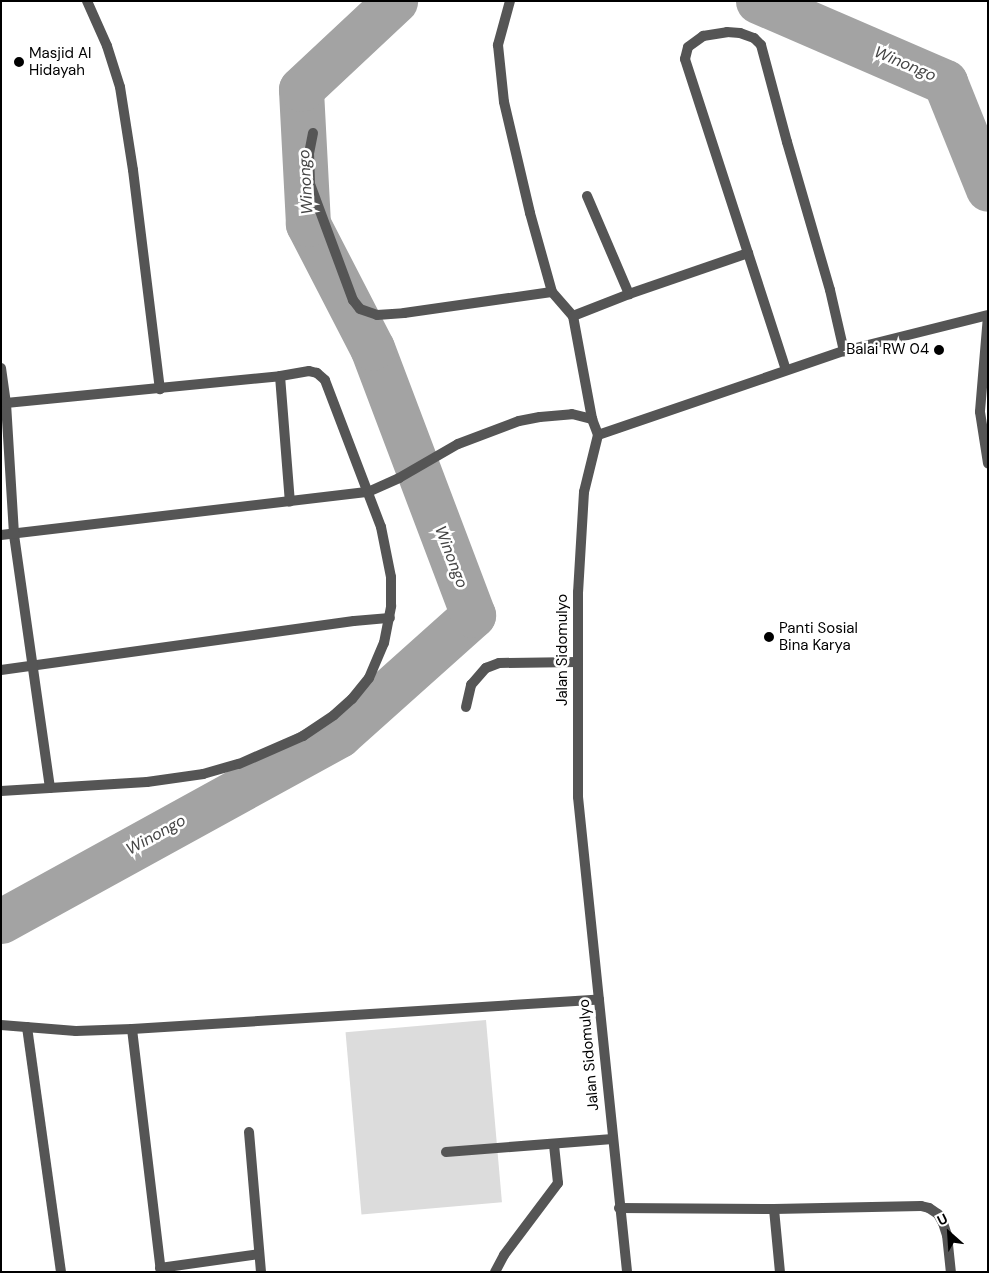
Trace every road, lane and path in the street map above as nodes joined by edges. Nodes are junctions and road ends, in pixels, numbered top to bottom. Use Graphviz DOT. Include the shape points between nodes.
graph roads {
  1 [pos="87,1"];
  2 [pos="510,1"];
  3 [pos="313,133"];
  4 [pos="586,196"];
  5 [pos="748,253"];
  6 [pos="552,292"];
  7 [pos="629,294"];
  8 [pos="988,315"];
  9 [pos="573,316"];
  10 [pos="844,351"];
  11 [pos="1,368"];
  12 [pos="786,370"];
  13 [pos="280,376"];
  14 [pos="160,389"];
  15 [pos="4,403"];
  16 [pos="980,412"];
  17 [pos="592,418"];
  18 [pos="988,423"];
  19 [pos="598,435"];
  20 [pos="988,463"];
  21 [pos="368,492"];
  22 [pos="290,502"];
  23 [pos="14,534"];
  24 [pos="1,536"];
  25 [pos="390,618"];
  26 [pos="578,662"];
  27 [pos="33,666"];
  28 [pos="1,670"];
  29 [pos="466,707"];
  30 [pos="50,788"];
  31 [pos="1,791"];
  32 [pos="599,1000"];
  33 [pos="1,1025"];
  34 [pos="27,1027"];
  35 [pos="132,1029"];
  36 [pos="250,1132"];
  37 [pos="612,1139"];
  38 [pos="554,1144"];
  39 [pos="446,1152"];
  40 [pos="619,1208"];
  41 [pos="774,1209"];
  42 [pos="259,1254"];
  43 [pos="161,1270"];
  44 [pos="62,1272"];
  45 [pos="261,1272"];
  46 [pos="495,1272"];
  47 [pos="627,1272"];
  48 [pos="780,1272"];
  49 [pos="951,1272"];
  1 -- 14 [label="street" via="107,46 120,87"];
  2 -- 6 [label="street" via="498,45 499,69 530,214"];
  3 -- 6 [label="street" via="309,154 310,184 353,300 360,308 377,315 404,313"];
  4 -- 7 [label="street"];
  5 -- 7 [label="street"];
  5 -- 10 [label="street" via="685,60 688,48 703,36 727,32 754,38 765,54"];
  5 -- 12 [label="street"];
  6 -- 9 [label="street"];
  7 -- 9 [label="street"];
  8 -- 10 [label="street"];
  8 -- 16 [label="street"];
  9 -- 17 [label="street"];
  10 -- 12 [label="street"];
  11 -- 15 [label="street"];
  12 -- 19 [label="street"];
  13 -- 14 [label="street"];
  13 -- 21 [label="street" via="309,371 325,380"];
  13 -- 22 [label="street"];
  14 -- 15 [label="street"];
  15 -- 23 [label="street"];
  16 -- 18 [label="street"];
  16 -- 20 [label="street"];
  17 -- 19 [label="street"];
  17 -- 21 [label="street" via="561,415 519,421 458,444"];
  19 -- 26 [label="street, Jalan Sidomulyo" via="584,492"];
  21 -- 22 [label="street"];
  21 -- 25 [label="street" via="381,527 390,570"];
  22 -- 23 [label="street"];
  23 -- 24 [label="street"];
  23 -- 27 [label="street"];
  25 -- 27 [label="street"];
  25 -- 30 [label="street" via="384,643 369,678 334,716 303,736 239,764 204,774 148,782"];
  26 -- 29 [label="street" via="499,663 486,668 471,685"];
  26 -- 32 [label="street, Jalan Sidomulyo" via="578,796"];
  27 -- 28 [label="street"];
  27 -- 30 [label="street"];
  30 -- 31 [label="street"];
  32 -- 35 [label="street"];
  32 -- 37 [label="street, Jalan Sidomulyo"];
  33 -- 34 [label="street"];
  34 -- 35 [label="street" via="76,1031"];
  34 -- 44 [label="street"];
  35 -- 43 [label="street"];
  36 -- 42 [label="street"];
  37 -- 38 [label="street"];
  37 -- 40 [label="street, Jalan Sidomulyo"];
  38 -- 39 [label="street"];
  38 -- 46 [label="street" via="558,1183"];
  40 -- 41 [label="street"];
  40 -- 47 [label="street, Jalan Sidomulyo"];
  41 -- 48 [label="street"];
  41 -- 49 [label="street" via="929,1208 943,1223"];
  42 -- 43 [label="street"];
  42 -- 45 [label="street"];
}
